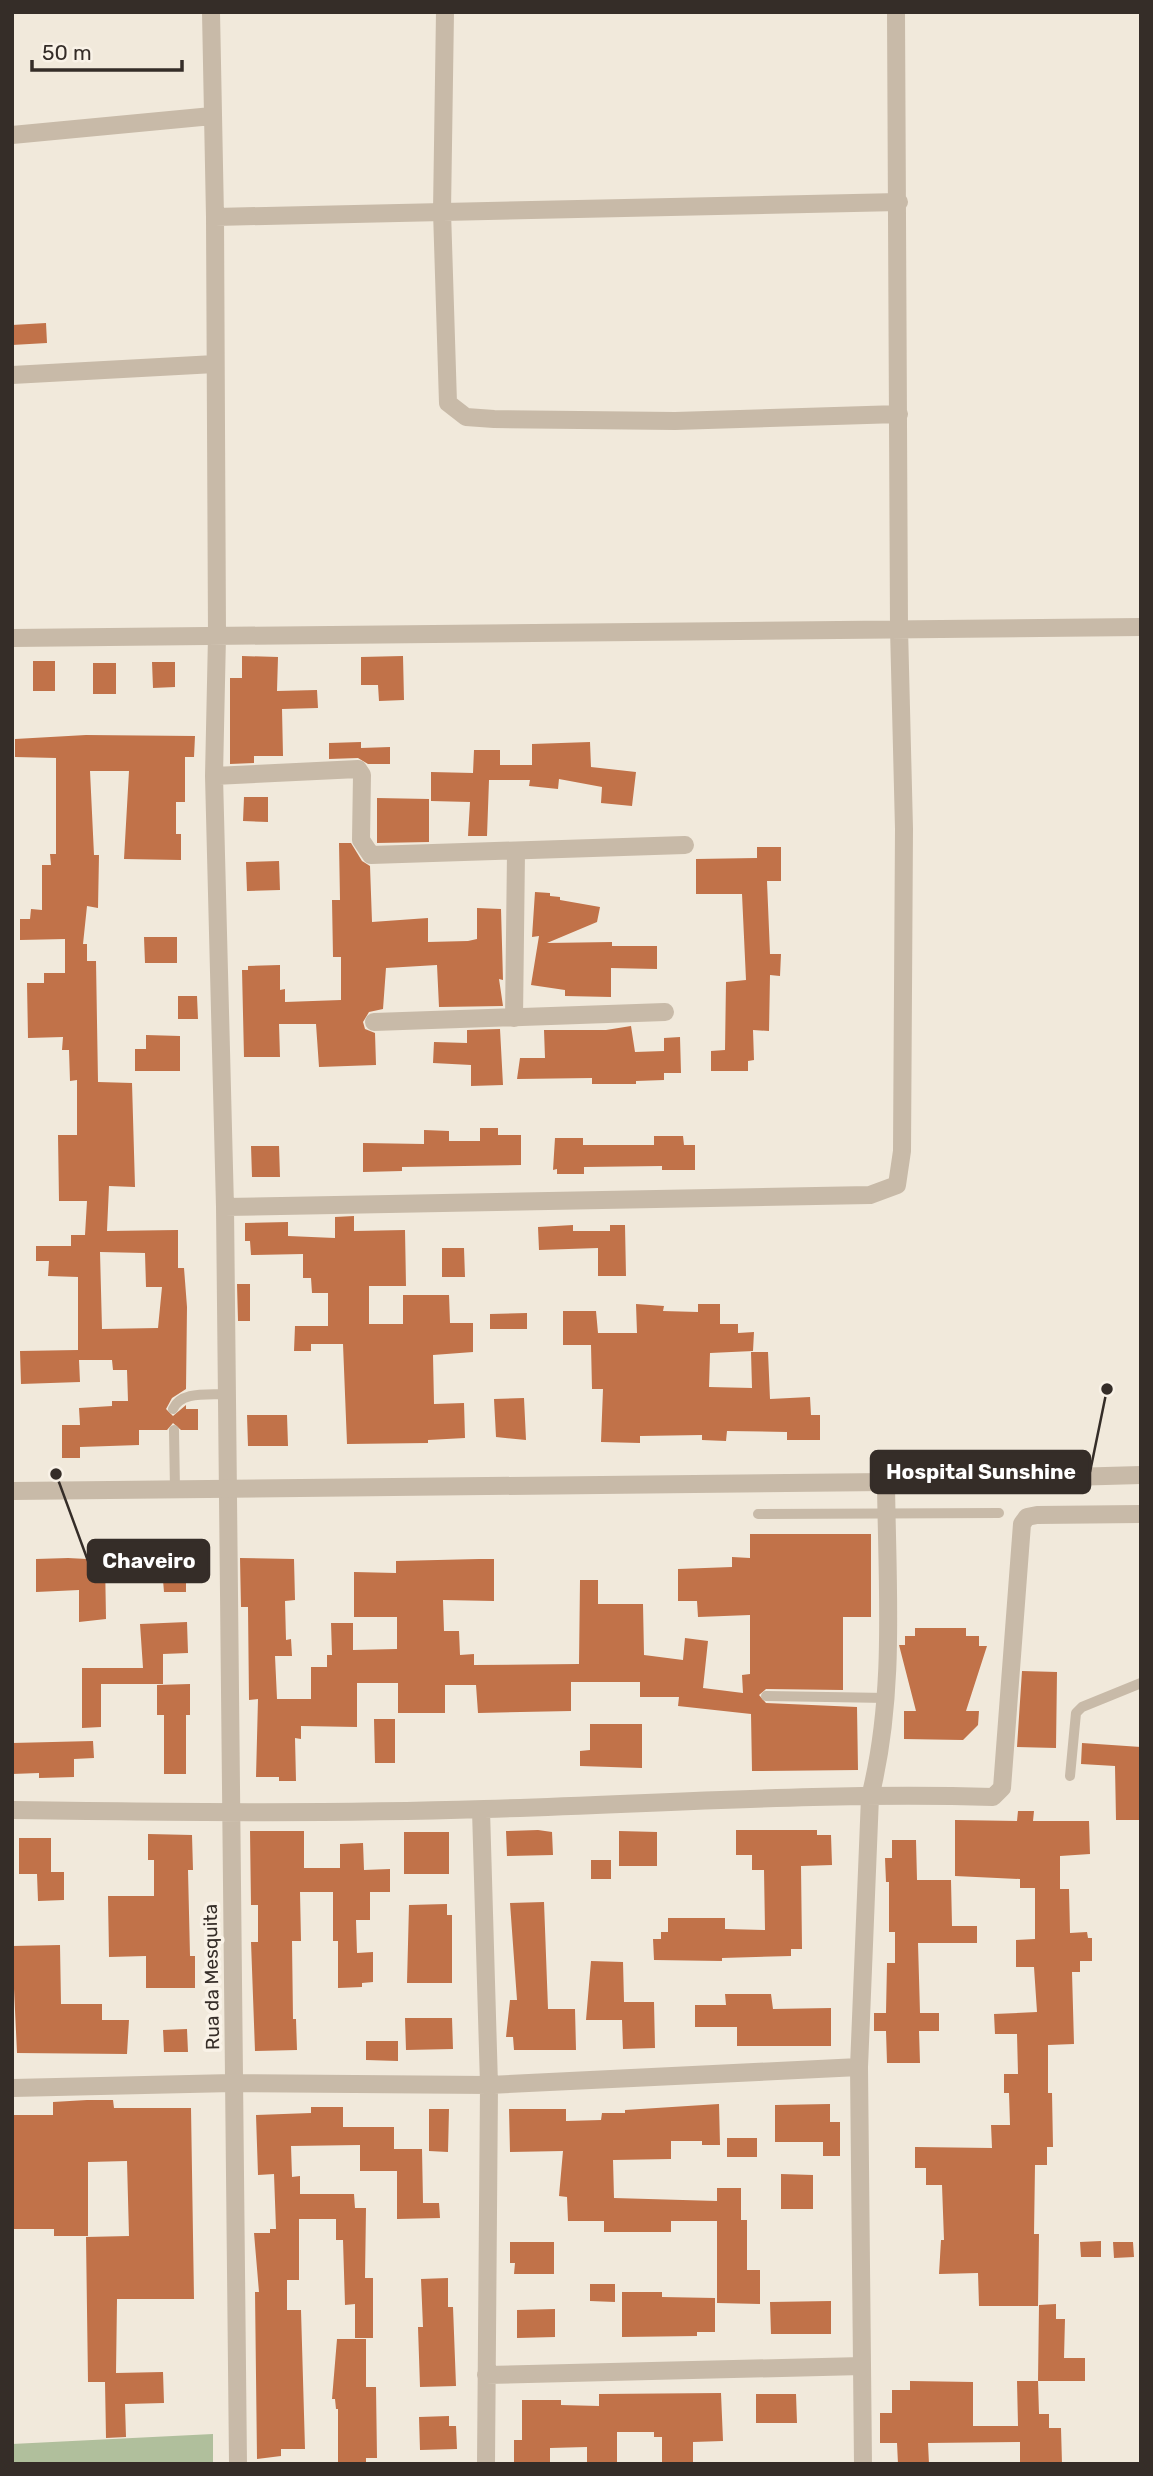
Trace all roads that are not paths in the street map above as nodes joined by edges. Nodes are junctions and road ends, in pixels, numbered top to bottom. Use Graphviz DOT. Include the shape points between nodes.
graph roads {
  1 [pos="211,12"];
  2 [pos="445,12"];
  3 [pos="896,12"];
  4 [pos="212,116"];
  5 [pos="12,135"];
  6 [pos="899,202"];
  7 [pos="442,211"];
  8 [pos="215,217"];
  9 [pos="215,364"];
  10 [pos="12,375"];
  11 [pos="899,414"];
  12 [pos="1141,627"];
  13 [pos="899,628"];
  14 [pos="217,636"];
  15 [pos="12,638"];
  16 [pos="214,776"];
  17 [pos="685,845"];
  18 [pos="516,852"];
  19 [pos="665,1012"];
  20 [pos="514,1018"];
  21 [pos="374,1022"];
  22 [pos="225,1207"];
  23 [pos="225,1394"];
  24 [pos="173,1409"];
  25 [pos="174,1430"];
  26 [pos="1141,1475"];
  27 [pos="886,1482"];
  28 [pos="226,1489"];
  29 [pos="175,1490"];
  30 [pos="12,1491"];
  31 [pos="886,1512"];
  32 [pos="999,1513"];
  33 [pos="758,1514"];
  34 [pos="1141,1514"];
  35 [pos="1141,1683"];
  36 [pos="766,1696"];
  37 [pos="887,1698"];
  38 [pos="1070,1776"];
  39 [pos="870,1797"];
  40 [pos="12,1810"];
  41 [pos="481,1810"];
  42 [pos="230,1813"];
  43 [pos="859,2067"];
  44 [pos="233,2083"];
  45 [pos="489,2085"];
  46 [pos="12,2088"];
  47 [pos="862,2366"];
  48 [pos="486,2375"];
  49 [pos="238,2464"];
  50 [pos="486,2464"];
  51 [pos="863,2464"];
  1 -- 4 [label="street, Rua da Mesquita"];
  2 -- 7 [label="street"];
  3 -- 6 [label="street"];
  4 -- 5 [label="street"];
  4 -- 8 [label="street, Rua da Mesquita"];
  6 -- 7 [label="street"];
  6 -- 11 [label="street"];
  7 -- 8 [label="street"];
  7 -- 11 [label="street" via="448,403 466,416 675,421"];
  8 -- 9 [label="street, Rua da Mesquita"];
  9 -- 10 [label="street"];
  9 -- 14 [label="street, Rua da Mesquita"];
  11 -- 13 [label="street"];
  12 -- 13 [label="street"];
  13 -- 14 [label="street"];
  13 -- 22 [label="street" via="904,829 902,1151 897,1185 870,1195"];
  14 -- 15 [label="street"];
  14 -- 16 [label="street, Rua da Mesquita"];
  16 -- 18 [label="street" via="358,769 362,775 361,839 371,855"];
  16 -- 22 [label="street, Rua da Mesquita"];
  17 -- 18 [label="street"];
  18 -- 20 [label="street"];
  19 -- 20 [label="street"];
  20 -- 21 [label="street"];
  22 -- 23 [label="street, Rua da Mesquita"];
  23 -- 24 [label="lane" via="183,1397"];
  23 -- 28 [label="street, Rua da Mesquita"];
  25 -- 29 [label="lane"];
  26 -- 27 [label="street"];
  27 -- 28 [label="street"];
  27 -- 31 [label="street"];
  28 -- 29 [label="street"];
  28 -- 42 [label="street, Rua da Mesquita"];
  29 -- 30 [label="street"];
  31 -- 32 [label="lane"];
  31 -- 33 [label="lane"];
  31 -- 37 [label="street"];
  34 -- 39 [label="street" via="1037,1515 1022,1524 999,1794"];
  35 -- 38 [label="lane" via="1076,1713"];
  36 -- 37 [label="lane"];
  37 -- 39 [label="street"];
  39 -- 41 [label="street"];
  39 -- 43 [label="street"];
  40 -- 42 [label="street"];
  41 -- 42 [label="street"];
  41 -- 45 [label="street"];
  42 -- 44 [label="street, Rua da Mesquita"];
  43 -- 45 [label="street"];
  43 -- 47 [label="street"];
  44 -- 45 [label="street"];
  44 -- 46 [label="street"];
  44 -- 49 [label="street, Rua da Mesquita"];
  45 -- 48 [label="street"];
  47 -- 48 [label="street"];
  47 -- 51 [label="street"];
  48 -- 50 [label="street"];
}
